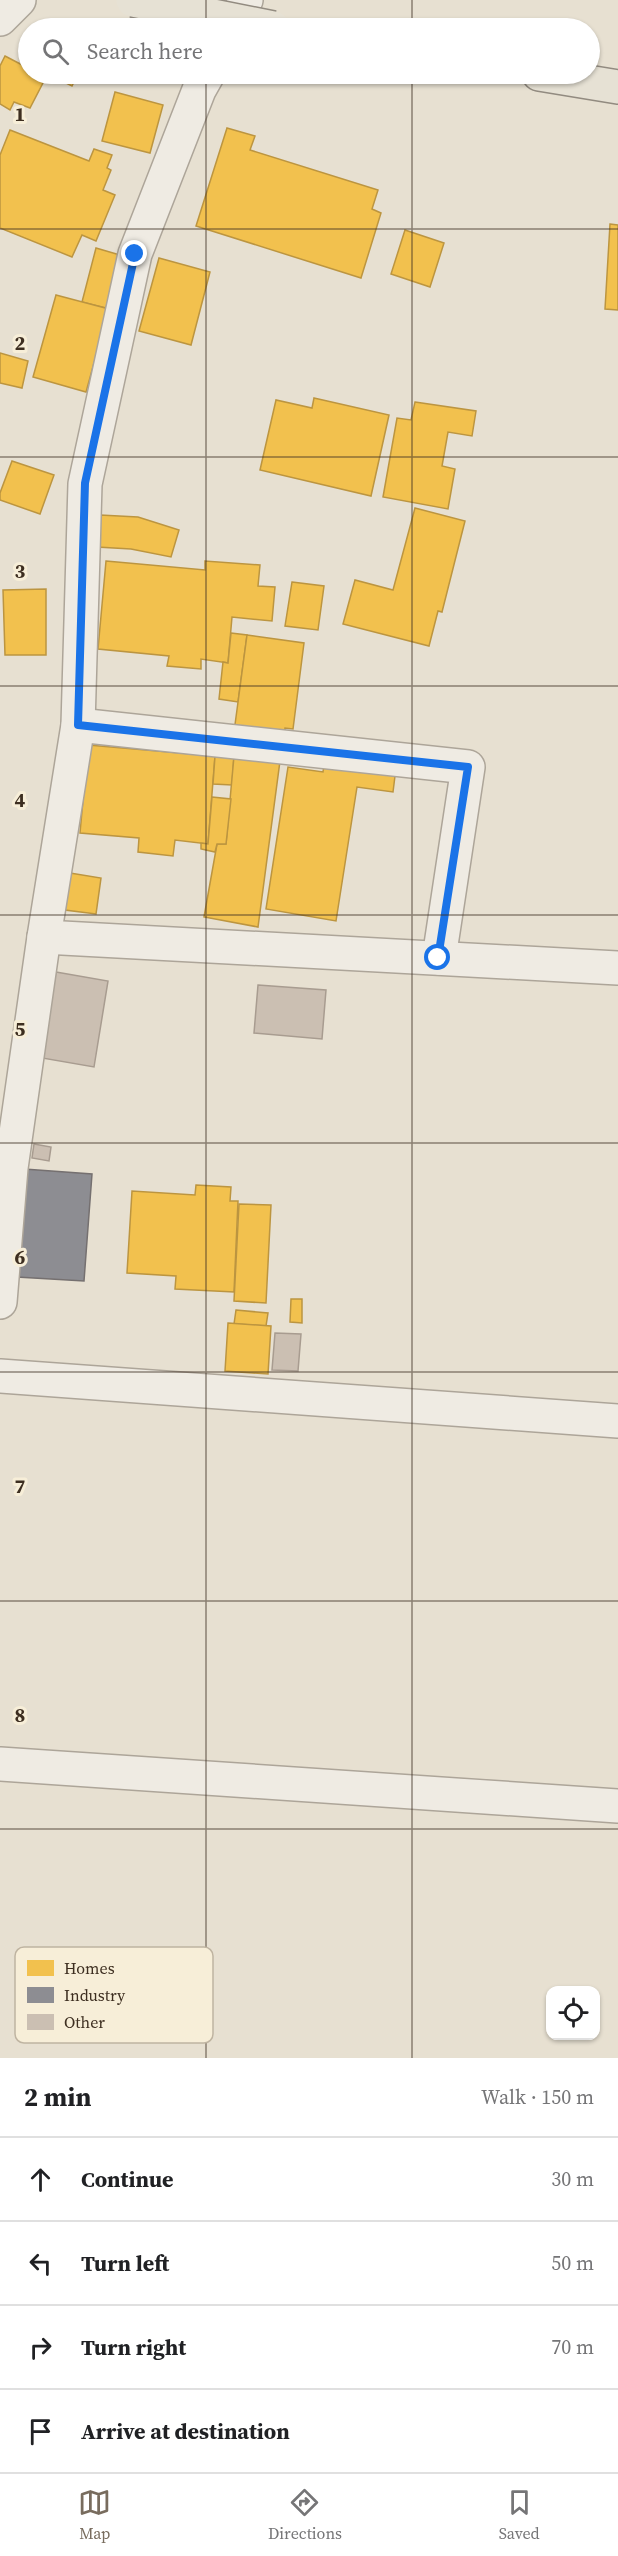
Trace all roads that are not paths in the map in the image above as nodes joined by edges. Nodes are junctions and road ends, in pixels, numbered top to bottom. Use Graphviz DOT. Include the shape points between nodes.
graph roads {
  1 [pos="19,0"];
  2 [pos="133,0"];
  3 [pos="246,0"];
  4 [pos="223,18"];
  5 [pos="236,18"];
  6 [pos="0,19"];
  7 [pos="202,84"];
  8 [pos="600,84"];
  9 [pos="618,87"];
  10 [pos="78,725"];
  11 [pos="44,937"];
  12 [pos="438,958"];
  13 [pos="618,968"];
  14 [pos="6,1167"];
  15 [pos="0,1302"];
  16 [pos="0,1376"];
  17 [pos="618,1421"];
  18 [pos="0,1764"];
  19 [pos="618,1806"];
  1 -- 6 [label="street"];
  2 -- 4 [label="main road, bridge"];
  3 -- 5 [label="street"];
  7 -- 10 [label="street" via="135,254 85,483"];
  8 -- 9 [label="main road"];
  10 -- 11 [label="street"];
  10 -- 12 [label="street" via="468,767"];
  11 -- 12 [label="street"];
  11 -- 14 [label="street"];
  12 -- 13 [label="street"];
  14 -- 15 [label="street"];
  16 -- 17 [label="street"];
  18 -- 19 [label="street"];
}
